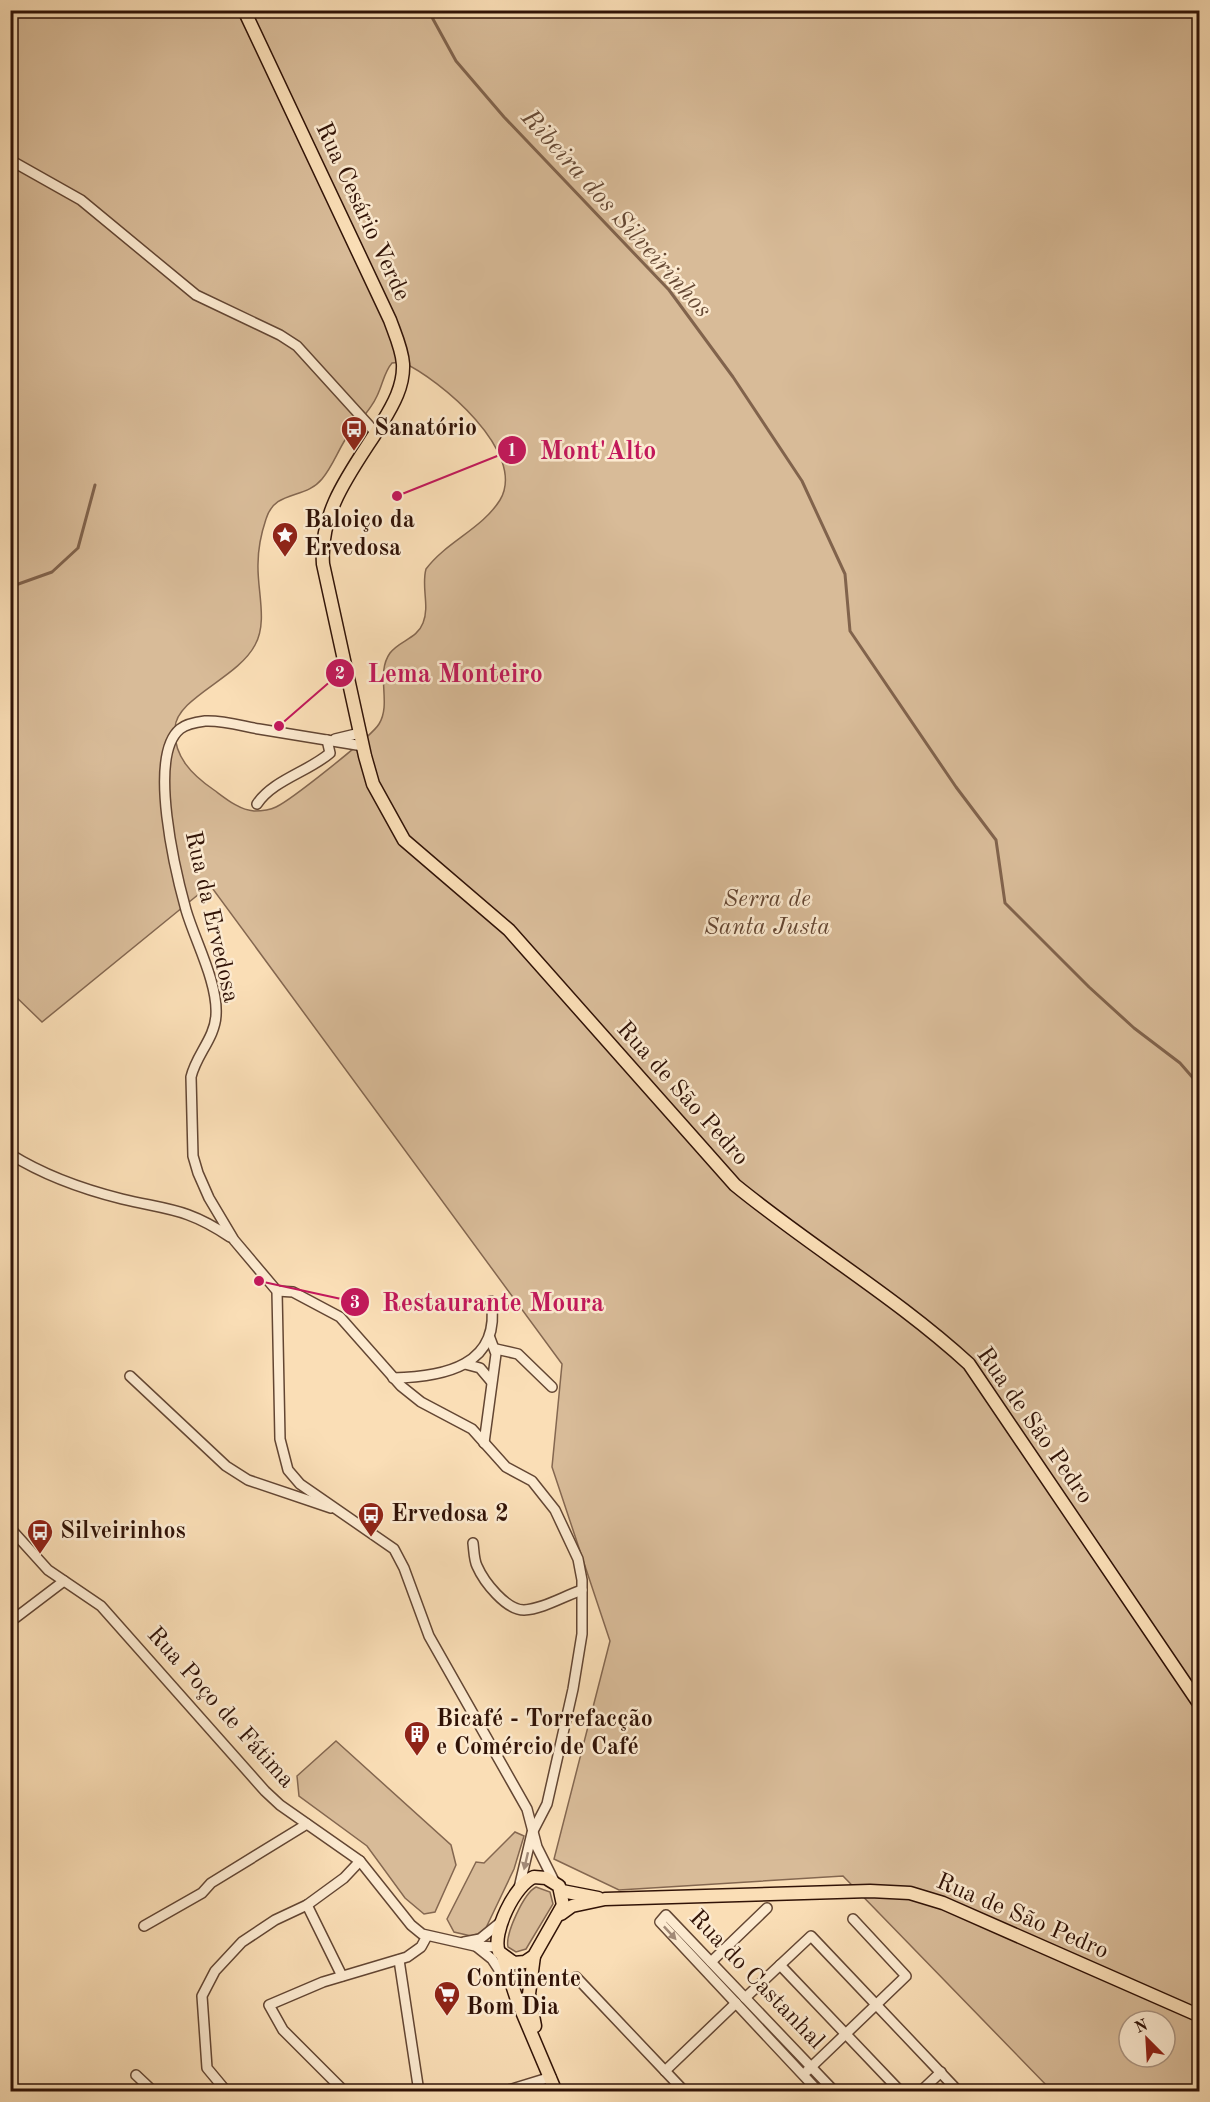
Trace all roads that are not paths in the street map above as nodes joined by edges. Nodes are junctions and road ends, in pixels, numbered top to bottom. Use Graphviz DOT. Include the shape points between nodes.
graph roads {
  1 [pos="244,10"];
  2 [pos="10,160"];
  3 [pos="376,433"];
  4 [pos="327,740"];
  5 [pos="361,740"];
  6 [pos="257,804"];
  7 [pos="10,1154"];
  8 [pos="234,1240"];
  9 [pos="277,1291"];
  10 [pos="490,1301"];
  11 [pos="490,1338"];
  12 [pos="496,1349"];
  13 [pos="465,1364"];
  14 [pos="130,1376"];
  15 [pos="393,1378"];
  16 [pos="491,1381"];
  17 [pos="552,1387"];
  18 [pos="483,1443"];
  19 [pos="339,1511"];
  20 [pos="10,1528"];
  21 [pos="473,1543"];
  22 [pos="64,1581"];
  23 [pos="582,1590"];
  24 [pos="10,1622"];
  25 [pos="1200,1705"];
  26 [pos="307,1824"];
  27 [pos="532,1833"];
  28 [pos="360,1861"];
  29 [pos="558,1886"];
  30 [pos="519,1888"];
  31 [pos="605,1899"];
  32 [pos="307,1905"];
  33 [pos="767,1908"];
  34 [pos="561,1914"];
  35 [pos="853,1919"];
  36 [pos="503,1921"];
  37 [pos="144,1926"];
  38 [pos="428,1936"];
  39 [pos="459,1943"];
  40 [pos="476,1946"];
  41 [pos="500,1952"];
  42 [pos="534,1956"];
  43 [pos="399,1960"];
  44 [pos="711,1962"];
  45 [pos="780,1965"];
  46 [pos="342,1976"];
  47 [pos="576,1977"];
  48 [pos="745,1998"];
  49 [pos="517,2000"];
  50 [pos="736,2003"];
  51 [pos="877,2005"];
  52 [pos="1200,2016"];
  53 [pos="846,2034"];
  54 [pos="542,2053"];
  55 [pos="812,2067"];
  56 [pos="665,2071"];
  57 [pos="941,2072"];
  58 [pos="136,2075"];
  59 [pos="803,2075"];
  60 [pos="551,2077"];
  61 [pos="154,2091"];
  62 [pos="227,2091"];
  63 [pos="345,2091"];
  64 [pos="419,2091"];
  65 [pos="502,2091"];
  66 [pos="556,2091"];
  67 [pos="685,2091"];
  68 [pos="819,2091"];
  69 [pos="835,2091"];
  70 [pos="901,2091"];
  71 [pos="920,2091"];
  72 [pos="959,2091"];
  1 -- 3 [label="main road, Rua Cesário Verde" via="399,342 402,383"];
  2 -- 3 [label="street" via="81,200 196,294 297,346"];
  3 -- 5 [label="main road, Rua de São Pedro" via="332,505 321,543"];
  4 -- 5 [label="street, Rua da Ervedosa"];
  4 -- 6 [label="street" via="330,753 264,794"];
  4 -- 8 [label="street, Rua da Ervedosa" via="207,721 179,729 166,758 164,782 173,854 215,1006 212,1033 191,1077 194,1156 209,1198"];
  5 -- 25 [label="main road, Rua de São Pedro" via="373,784 404,840 509,930 735,1185 969,1364"];
  7 -- 8 [label="street" via="53,1179 182,1211 208,1222"];
  8 -- 9 [label="street, Rua da Ervedosa"];
  9 -- 15 [label="street" via="293,1292 340,1317"];
  9 -- 19 [label="street" via="280,1438 288,1470 300,1484"];
  10 -- 11 [label="street"];
  11 -- 12 [label="street"];
  11 -- 13 [label="street"];
  12 -- 16 [label="street"];
  12 -- 17 [label="street" via="518,1354"];
  13 -- 15 [label="street" via="443,1374"];
  13 -- 16 [label="street" via="480,1368"];
  14 -- 19 [label="street" via="226,1466 248,1480"];
  15 -- 18 [label="street" via="421,1402 472,1429"];
  16 -- 18 [label="street"];
  18 -- 23 [label="street" via="506,1467 532,1481 555,1510 578,1559"];
  19 -- 27 [label="street" via="394,1549 429,1635 527,1809"];
  20 -- 22 [label="street, Rua Poço de Fátima" via="48,1570"];
  21 -- 23 [label="street" via="476,1565 483,1577 516,1608 539,1606"];
  22 -- 24 [label="street"];
  22 -- 26 [label="street, Rua Poço de Fátima" via="101,1606 265,1791"];
  23 -- 27 [label="street" via="582,1634 573,1689 547,1804"];
  26 -- 28 [label="street, Rua Poço de Fátima"];
  26 -- 37 [label="street"];
  27 -- 29 [label="street"];
  27 -- 30 [label="street, one-way"];
  28 -- 32 [label="street"];
  28 -- 38 [label="street, Rua Poço de Fátima" via="411,1925"];
  29 -- 30 [label="main road, Rua de São Pedro" via="534,1877"];
  29 -- 31 [label="main road, Rua de São Pedro"];
  29 -- 34 [label="main road" via="564,1905"];
  30 -- 36 [label="main road"];
  31 -- 34 [label="main road, Rua de São Pedro" via="572,1906"];
  31 -- 52 [label="main road, Rua de São Pedro" via="910,1893 1027,1939"];
  32 -- 46 [label="street"];
  32 -- 62 [label="street" via="242,1942 215,1971 201,1996 207,2068"];
  33 -- 44 [label="street"];
  34 -- 42 [label="main road"];
  35 -- 51 [label="street" via="906,1976"];
  36 -- 39 [label="street" via="480,1938"];
  36 -- 41 [label="main road" via="496,1935"];
  38 -- 39 [label="street, Rua Poço de Fátima"];
  38 -- 43 [label="street" via="421,1947"];
  39 -- 40 [label="street, Rua Poço de Fátima"];
  40 -- 41 [label="street, Rua Poço de Fátima"];
  40 -- 49 [label="street" via="501,1971"];
  41 -- 42 [label="main road" via="519,1963"];
  41 -- 49 [label="main road"];
  42 -- 54 [label="main road" via="529,1994"];
  43 -- 46 [label="street"];
  43 -- 64 [label="street"];
  44 -- 48 [label="street, Rua do Castanhal"];
  44 -- 50 [label="street, Rua do Castanhal, one-way" via="666,1915 660,1922"];
  45 -- 48 [label="street"];
  45 -- 51 [label="street" via="811,1936"];
  45 -- 53 [label="street"];
  46 -- 63 [label="street" via="268,2005 283,2030"];
  47 -- 56 [label="street"];
  48 -- 55 [label="street, Rua do Castanhal"];
  49 -- 54 [label="main road"];
  50 -- 56 [label="street"];
  50 -- 59 [label="street, Rua do Castanhal"];
  51 -- 53 [label="street"];
  51 -- 57 [label="street"];
  53 -- 55 [label="street"];
  53 -- 70 [label="street"];
  54 -- 60 [label="main road"];
  55 -- 59 [label="street"];
  55 -- 69 [label="street, Rua do Castanhal"];
  56 -- 67 [label="street"];
  57 -- 71 [label="street"];
  57 -- 72 [label="street"];
  58 -- 61 [label="street"];
  59 -- 68 [label="street, Rua do Castanhal"];
  60 -- 65 [label="street"];
  60 -- 66 [label="main road"];
}
